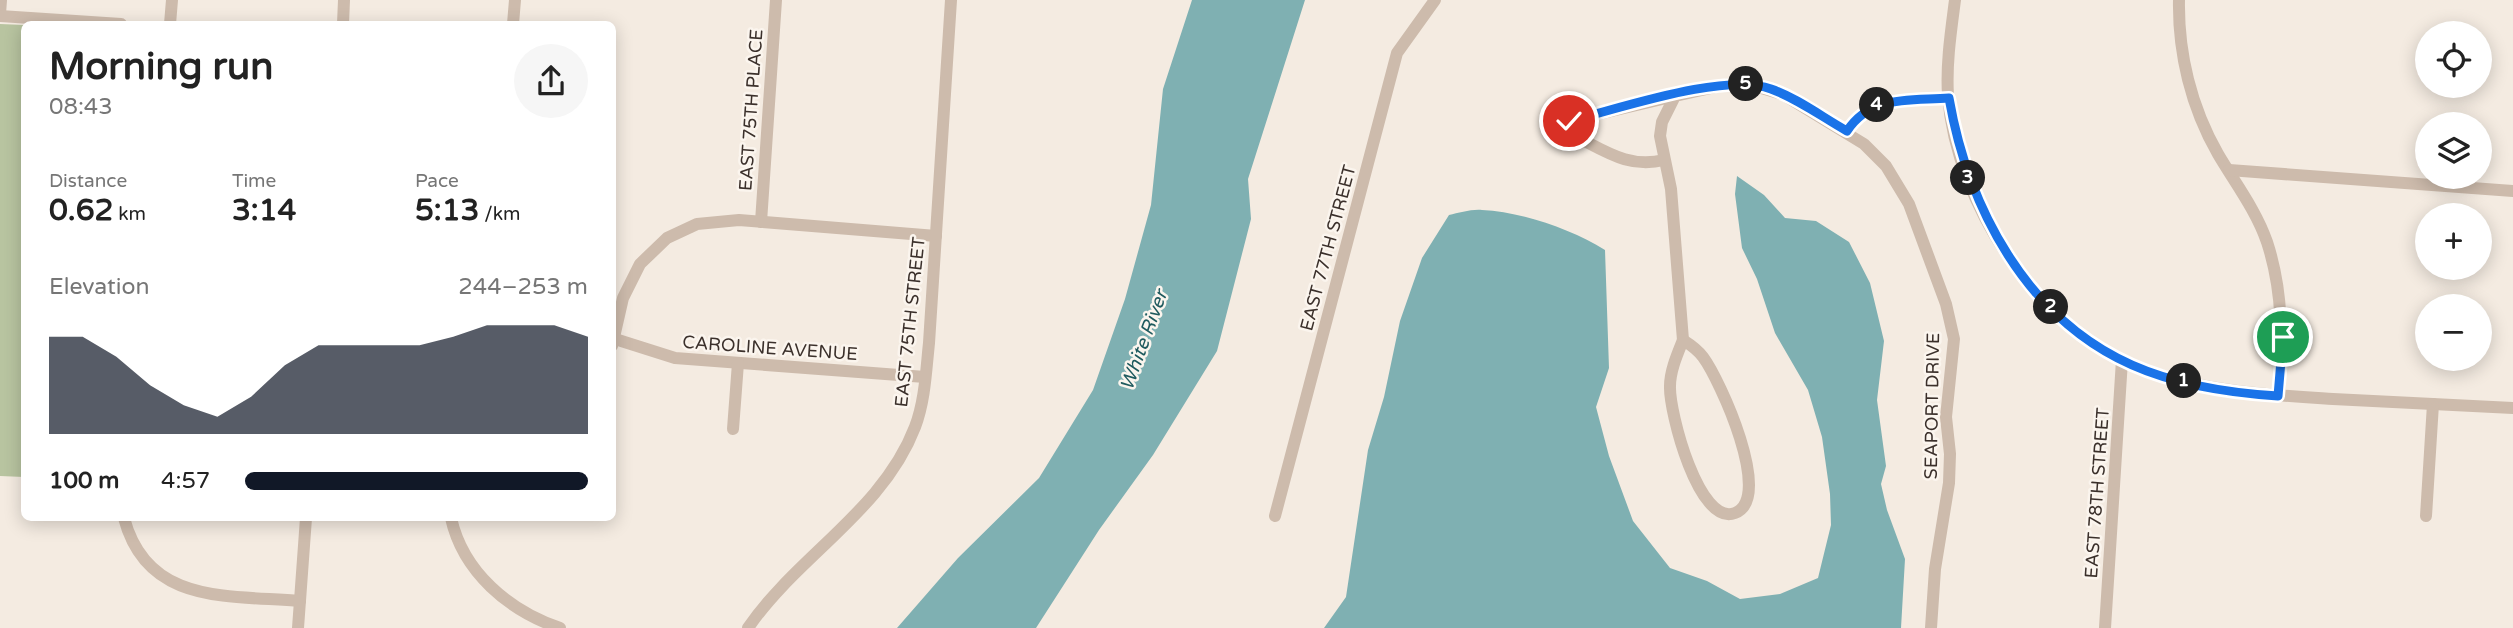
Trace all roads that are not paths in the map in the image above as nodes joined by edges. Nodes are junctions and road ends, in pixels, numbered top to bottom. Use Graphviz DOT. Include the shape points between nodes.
graph roads {
  1 [pos="1,0"];
  2 [pos="172,0"];
  3 [pos="344,0"];
  4 [pos="514,0"];
  5 [pos="776,0"];
  6 [pos="951,0"];
  7 [pos="1435,0"];
  8 [pos="1955,0"];
  9 [pos="2179,0"];
  10 [pos="0,15"];
  11 [pos="81,21"];
  12 [pos="170,21"];
  13 [pos="343,21"];
  14 [pos="513,21"];
  15 [pos="1675,96"];
  16 [pos="1949,98"];
  17 [pos="1847,131"];
  18 [pos="1664,160"];
  19 [pos="2229,170"];
  20 [pos="2513,191"];
  21 [pos="761,222"];
  22 [pos="936,236"];
  23 [pos="616,333"];
  24 [pos="1683,340"];
  25 [pos="616,344"];
  26 [pos="2122,360"];
  27 [pos="738,363"];
  28 [pos="925,377"];
  29 [pos="2278,396"];
  30 [pos="2433,404"];
  31 [pos="2513,408"];
  32 [pos="733,429"];
  33 [pos="1275,516"];
  34 [pos="2426,516"];
  35 [pos="125,521"];
  36 [pos="306,521"];
  37 [pos="452,521"];
  38 [pos="300,601"];
  39 [pos="531,623"];
  40 [pos="298,628"];
  41 [pos="560,628"];
  42 [pos="748,628"];
  43 [pos="1931,628"];
  44 [pos="2105,628"];
  1 -- 10 [label="street"];
  2 -- 12 [label="street"];
  3 -- 13 [label="street"];
  4 -- 14 [label="street"];
  5 -- 21 [label="street, EAST 75TH PLACE"];
  6 -- 22 [label="street, EAST 75TH STREET"];
  7 -- 33 [label="street, EAST 77TH STREET" via="1397,53"];
  8 -- 16 [label="street"];
  9 -- 19 [label="street" via="2181,48 2190,89 2207,133"];
  10 -- 11 [label="street"];
  15 -- 17 [label="street, SEAPORT DRIVE" via="1729,84 1769,88"];
  15 -- 18 [label="street" via="1662,122"];
  15 -- 18 [label="street, SEAPORT DRIVE" via="1569,121 1573,135 1632,163"];
  16 -- 17 [label="street" via="1874,105"];
  16 -- 26 [label="street" via="1965,169 2001,245 2064,319"];
  17 -- 43 [label="street, SEAPORT DRIVE" via="1883,162 1902,189 1953,328 1946,417 1951,464"];
  18 -- 24 [label="street" via="1671,190"];
  19 -- 20 [label="street"];
  19 -- 29 [label="street" via="2260,225 2276,276 2283,337"];
  21 -- 22 [label="street"];
  21 -- 23 [label="street" via="711,221 688,227 660,244 632,276"];
  22 -- 28 [label="street, EAST 75TH STREET"];
  24 -- 24 [label="street" via="1697,349 1708,365 1738,431 1750,492 1746,505 1736,513 1720,513 1709,504 1686,457 1670,394 1671,373"];
  25 -- 27 [label="street, CAROLINE AVENUE" via="675,359"];
  26 -- 29 [label="street" via="2193,383"];
  26 -- 44 [label="street, EAST 78TH STREET"];
  27 -- 28 [label="street, CAROLINE AVENUE"];
  27 -- 32 [label="street"];
  28 -- 42 [label="street, EAST 75TH STREET" via="915,427 893,471"];
  29 -- 30 [label="street"];
  30 -- 31 [label="street"];
  30 -- 34 [label="street"];
  35 -- 38 [label="street" via="145,561 176,585 204,593"];
  36 -- 38 [label="street"];
  37 -- 39 [label="street" via="462,547 486,582"];
  38 -- 40 [label="street"];
  39 -- 41 [label="street"];
}
